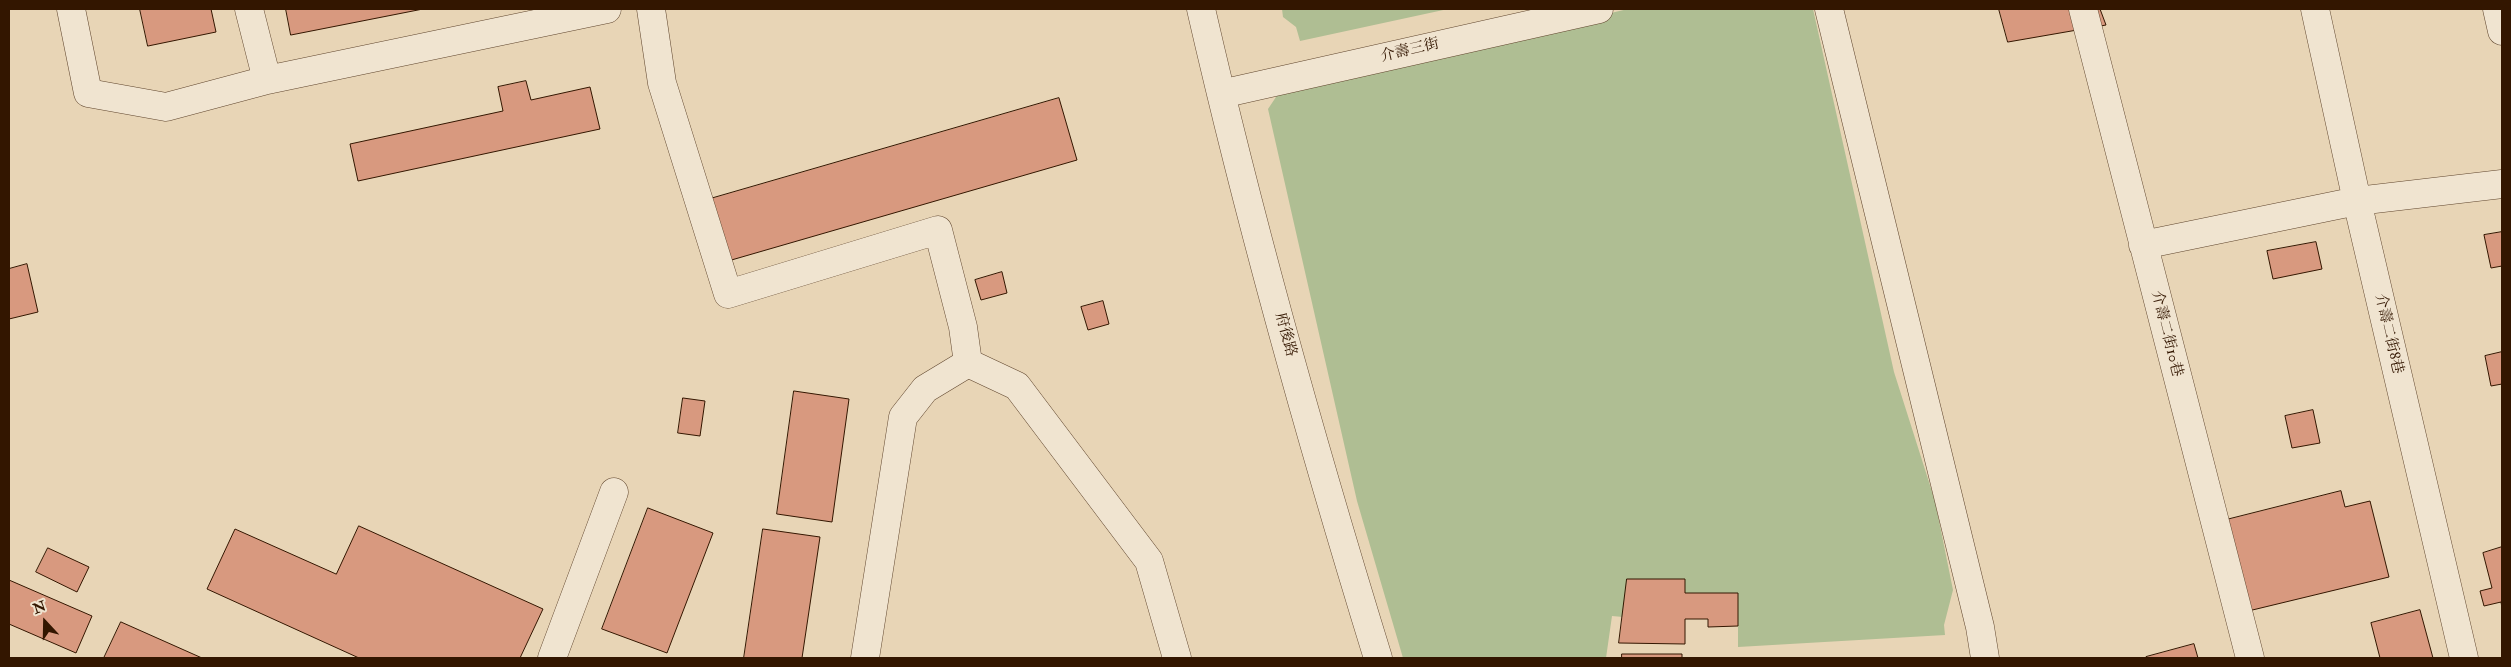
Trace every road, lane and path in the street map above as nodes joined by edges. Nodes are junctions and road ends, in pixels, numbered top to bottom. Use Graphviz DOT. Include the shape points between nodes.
graph roads {
  1 [pos="71,9"];
  2 [pos="249,9"];
  3 [pos="607,9"];
  4 [pos="651,9"];
  5 [pos="1201,9"];
  6 [pos="1599,9"];
  7 [pos="1829,9"];
  8 [pos="2083,9"];
  9 [pos="2315,9"];
  10 [pos="2497,9"];
  11 [pos="2502,31"];
  12 [pos="267,80"];
  13 [pos="1220,94"];
  14 [pos="2502,184"];
  15 [pos="2357,201"];
  16 [pos="2143,244"];
  17 [pos="968,363"];
  18 [pos="614,492"];
  19 [pos="552,658"];
  20 [pos="865,658"];
  21 [pos="1177,658"];
  22 [pos="1378,658"];
  23 [pos="1984,658"];
  24 [pos="2250,658"];
  25 [pos="2464,658"];
  1 -- 12 [label="street" via="88,93 166,107"];
  2 -- 12 [label="street"];
  3 -- 12 [label="street"];
  4 -- 17 [label="street" via="662,83 728,294 938,230 963,327"];
  5 -- 13 [label="street, 府後路"];
  6 -- 13 [label="street, 介壽三街"];
  7 -- 23 [label="street" via="1980,627"];
  8 -- 16 [label="street, 介壽二街10巷"];
  9 -- 15 [label="street, 介壽二街8巷"];
  10 -- 11 [label="street"];
  13 -- 22 [label="street, 府後路" via="1331,504"];
  14 -- 15 [label="street"];
  15 -- 16 [label="street"];
  15 -- 25 [label="street, 介壽二街8巷"];
  16 -- 24 [label="street, 介壽二街10巷"];
  17 -- 20 [label="street" via="925,389 903,417"];
  17 -- 21 [label="street" via="1017,386 1150,561"];
  18 -- 19 [label="street"];
}
